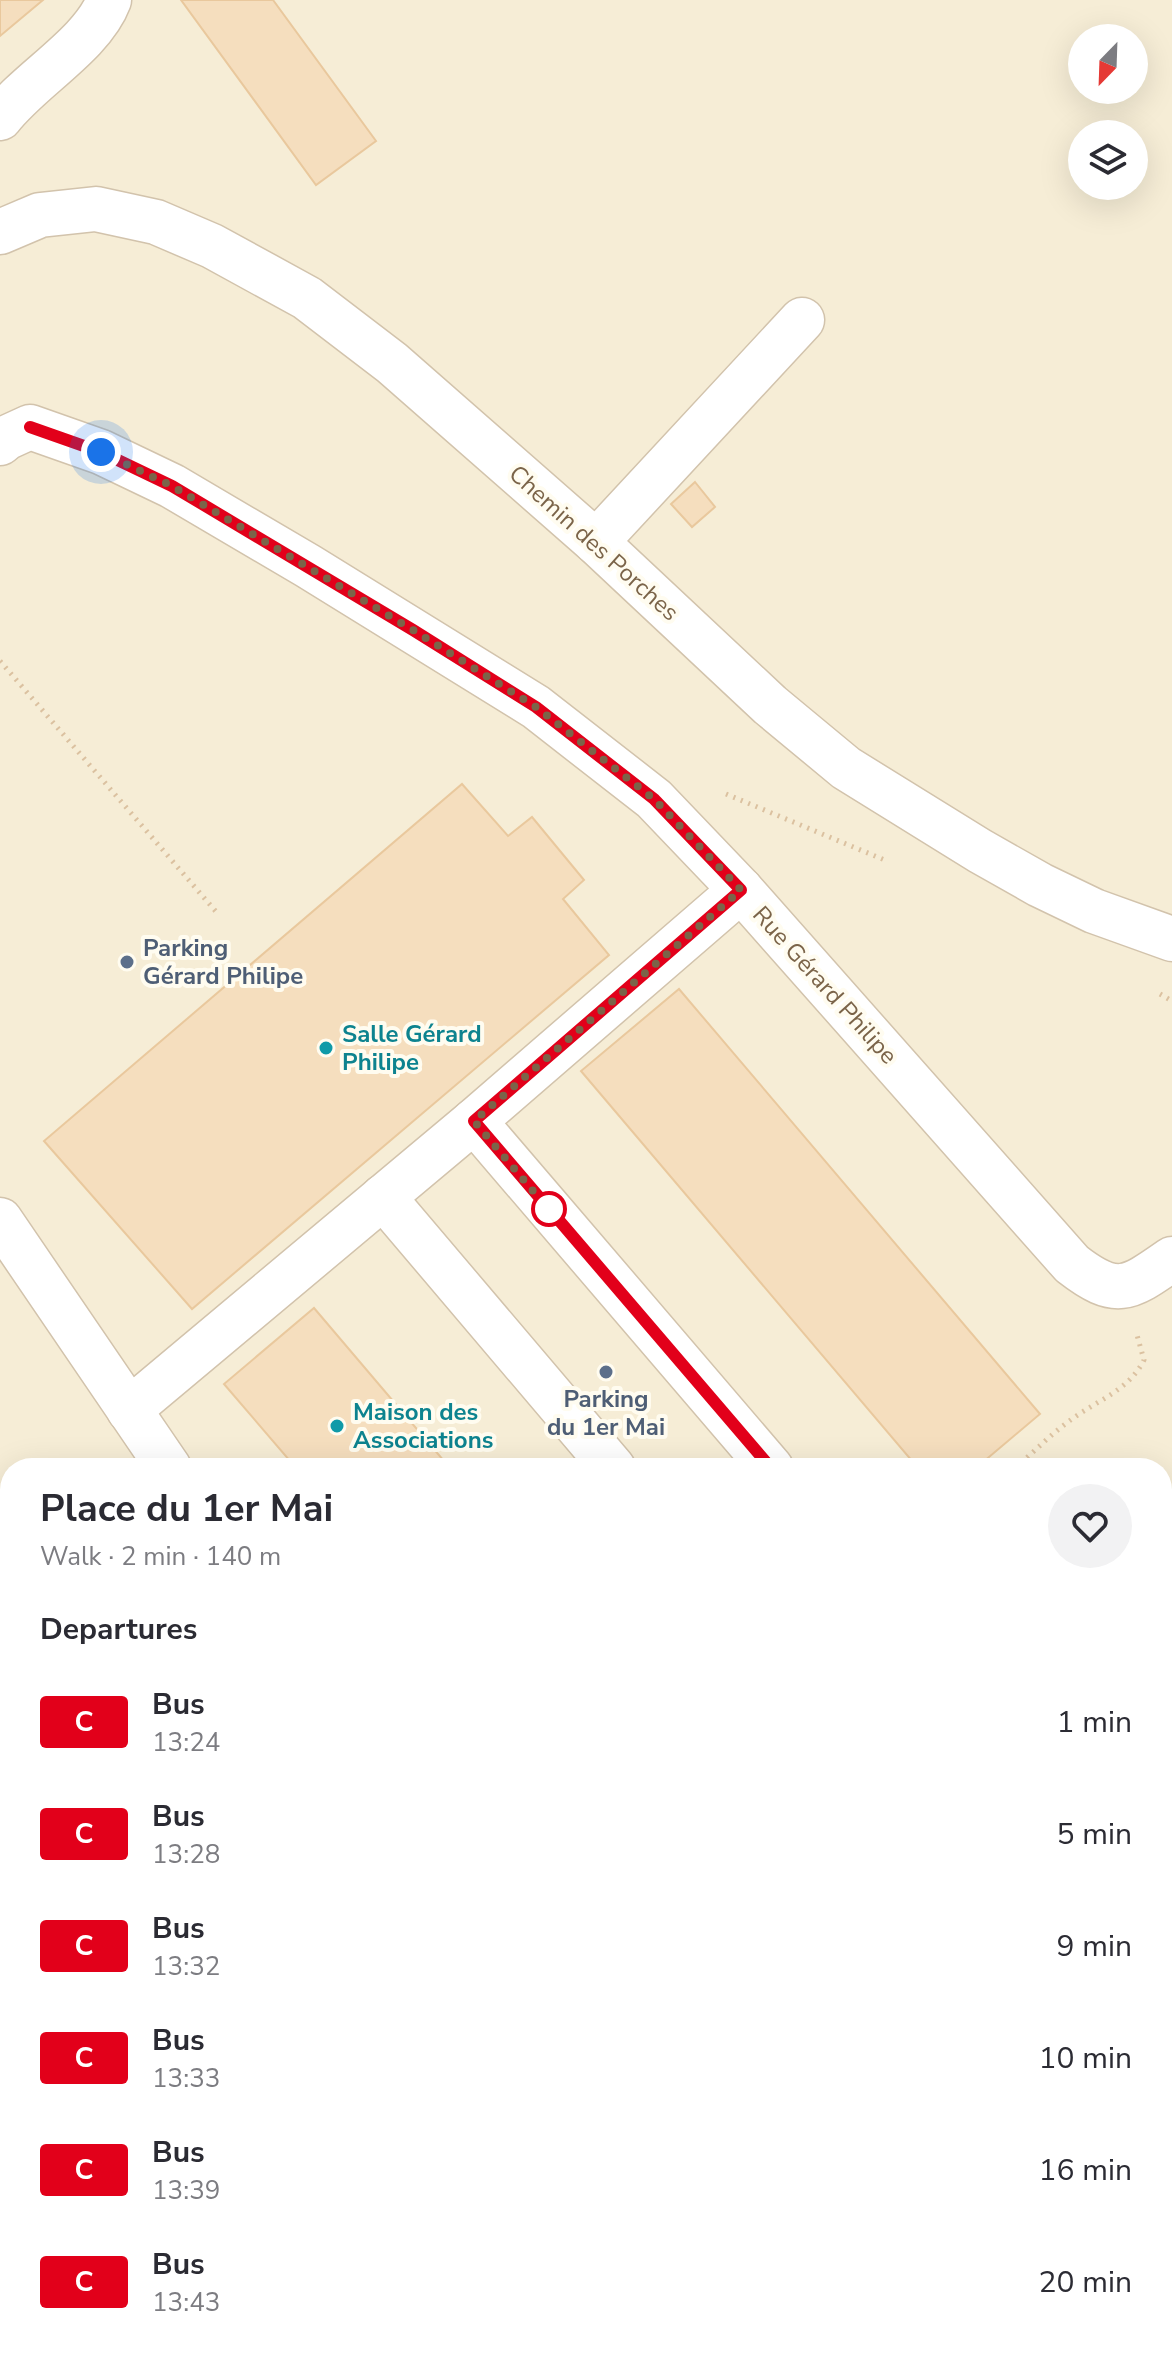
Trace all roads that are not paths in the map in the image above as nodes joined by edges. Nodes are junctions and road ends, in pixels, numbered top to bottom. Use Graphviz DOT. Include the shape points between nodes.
graph roads {
  1 [pos="109,0"];
  2 [pos="0,118"];
  3 [pos="0,232"];
  4 [pos="802,320"];
  5 [pos="0,443"];
  6 [pos="596,542"];
  7 [pos="741,890"];
  8 [pos="1172,939"];
  9 [pos="474,1121"];
  10 [pos="383,1197"];
  11 [pos="0,1220"];
  12 [pos="1172,1259"];
  13 [pos="129,1410"];
  14 [pos="162,1458"];
  15 [pos="605,1458"];
  16 [pos="762,1458"];
  1 -- 2 [label="street" via="85,36"];
  3 -- 6 [label="street, Chemin des Porches" via="40,215 96,209 156,222 212,246 307,298 351,331"];
  4 -- 6 [label="street"];
  5 -- 7 [label="street, Rue Gérard Philipe" via="30,427 101,452 172,486 439,646 536,707 654,799"];
  6 -- 8 [label="street, Chemin des Porches" via="770,705 846,768 1040,885"];
  7 -- 9 [label="street"];
  7 -- 12 [label="street, Rue Gérard Philipe" via="1072,1264 1094,1281 1114,1287 1140,1281"];
  9 -- 10 [label="street"];
  9 -- 16 [label="street"];
  10 -- 13 [label="street"];
  10 -- 15 [label="street"];
  11 -- 13 [label="street"];
  13 -- 14 [label="street"];
}
